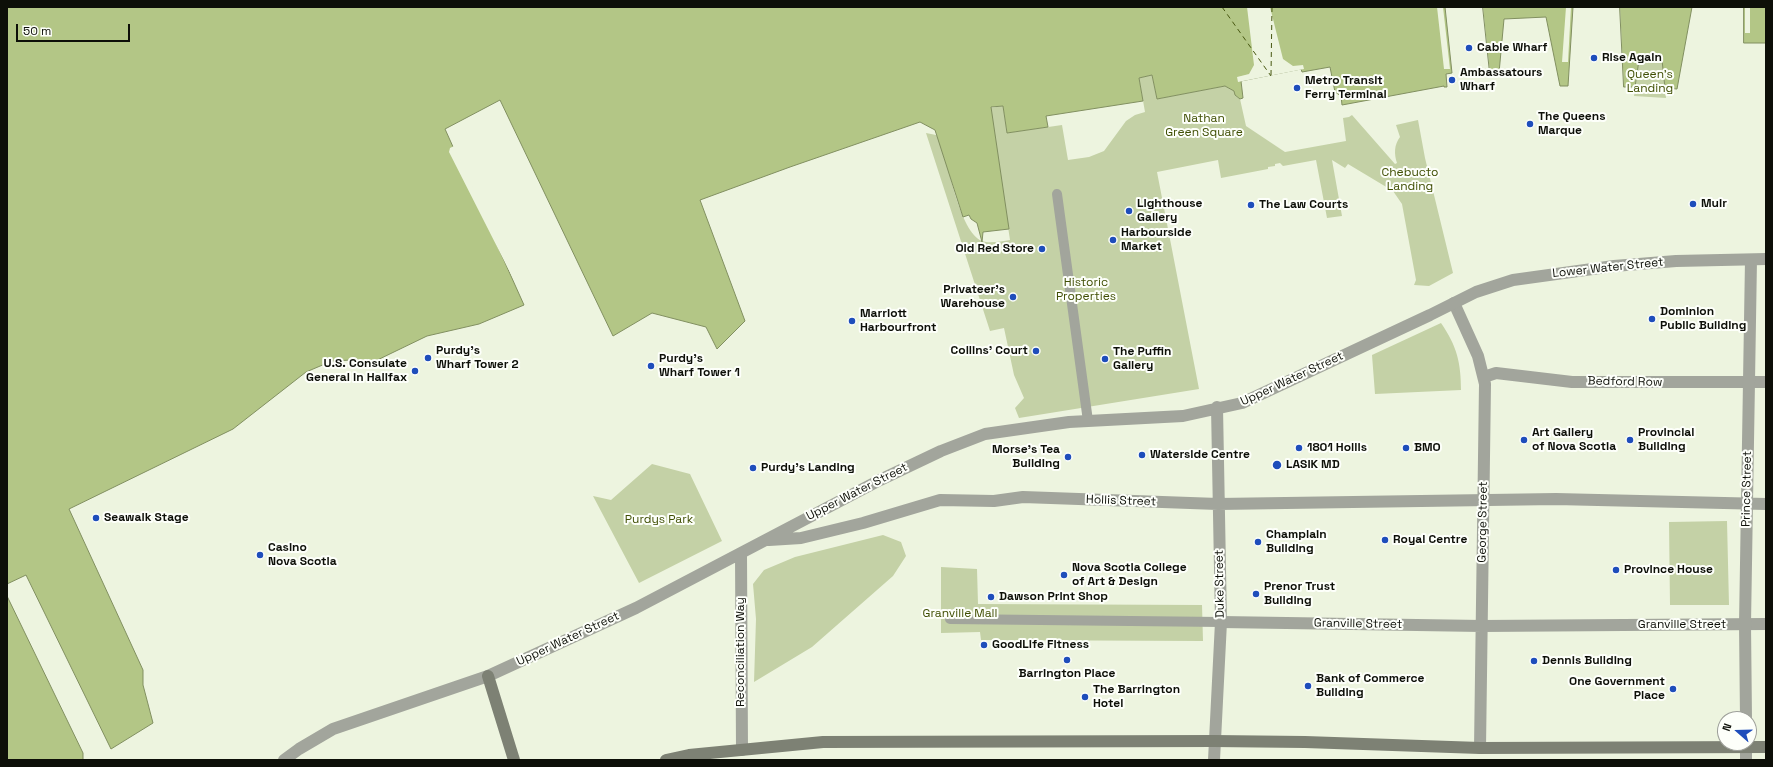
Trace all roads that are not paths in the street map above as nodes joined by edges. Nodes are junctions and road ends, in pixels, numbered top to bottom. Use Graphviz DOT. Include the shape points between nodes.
graph roads {
  1 [pos="1057,194"];
  2 [pos="1766,259"];
  3 [pos="1751,260"];
  4 [pos="1454,303"];
  5 [pos="1484,377"];
  6 [pos="1749,382"];
  7 [pos="1766,382"];
  8 [pos="1217,407"];
  9 [pos="1088,421"];
  10 [pos="1483,500"];
  11 [pos="1218,504"];
  12 [pos="1747,504"];
  13 [pos="1766,504"];
  14 [pos="765,541"];
  15 [pos="741,554"];
  16 [pos="950,619"];
  17 [pos="1221,622"];
  18 [pos="1745,624"];
  19 [pos="1766,624"];
  20 [pos="1482,626"];
  21 [pos="488,676"];
  22 [pos="1746,711"];
  23 [pos="1214,741"];
  24 [pos="1717,745"];
  25 [pos="1480,748"];
  26 [pos="742,750"];
  27 [pos="284,760"];
  28 [pos="514,760"];
  29 [pos="666,760"];
  30 [pos="1214,760"];
  1 -- 9 [label="street"];
  2 -- 3 [label="street, Lower Water Street"];
  3 -- 4 [label="street, Lower Water Street" via="1676,261 1569,271 1513,280 1476,292"];
  3 -- 6 [label="street, Prince Street"];
  4 -- 5 [label="street, George Street"];
  4 -- 8 [label="street, Upper Water Street" via="1242,403"];
  5 -- 6 [label="street, Bedford Row" via="1496,373 1572,382"];
  5 -- 10 [label="street, George Street"];
  6 -- 7 [label="street, Bedford Row"];
  6 -- 12 [label="street, Prince Street"];
  8 -- 9 [label="street, Upper Water Street" via="1183,416"];
  8 -- 11 [label="street, Duke Street"];
  9 -- 14 [label="street, Upper Water Street" via="998,431 962,442 857,491"];
  10 -- 11 [label="street, Hollis Street"];
  10 -- 12 [label="street, Hollis Street" via="1556,499"];
  10 -- 20 [label="street, George Street"];
  11 -- 14 [label="street, Hollis Street" via="1023,497 994,501 940,500 808,536"];
  11 -- 17 [label="street, Duke Street"];
  12 -- 13 [label="street, Hollis Street"];
  12 -- 18 [label="street, Prince Street"];
  14 -- 15 [label="street, Upper Water Street"];
  15 -- 21 [label="street, Upper Water Street" via="636,608"];
  15 -- 26 [label="street, Reconciliation Way"];
  16 -- 17 [label="street, Granville Street"];
  17 -- 20 [label="street, Granville Street"];
  17 -- 23 [label="street, Duke Street"];
  18 -- 19 [label="street, Granville Street"];
  18 -- 20 [label="street, Granville Street"];
  18 -- 22 [label="street, Prince Street"];
  20 -- 25 [label="street, George Street"];
  21 -- 27 [label="street, Upper Water Street" via="333,729"];
  21 -- 28 [label="main road"];
  23 -- 25 [label="main road"];
  23 -- 26 [label="main road" via="823,742"];
  23 -- 30 [label="street, Duke Street"];
  24 -- 25 [label="main road"];
  26 -- 29 [label="main road"];
}
